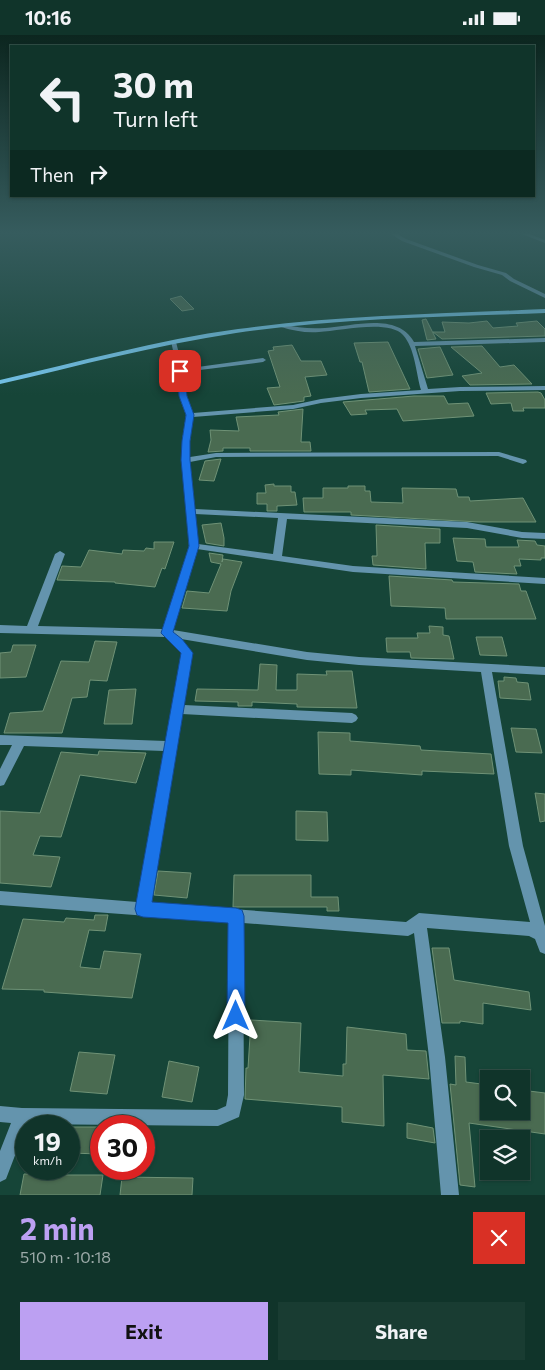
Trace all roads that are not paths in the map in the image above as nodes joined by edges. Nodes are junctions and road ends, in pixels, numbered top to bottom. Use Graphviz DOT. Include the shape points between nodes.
graph roads {
  1 [pos="527,286"];
  2 [pos="545,296"];
  3 [pos="545,311"];
  4 [pos="283,326"];
  5 [pos="545,340"];
  6 [pos="173,342"];
  7 [pos="411,344"];
  8 [pos="263,360"];
  9 [pos="180,371"];
  10 [pos="0,381"];
  11 [pos="545,387"];
  12 [pos="424,392"];
  13 [pos="190,415"];
  14 [pos="186,460"];
  15 [pos="524,462"];
  16 [pos="191,511"];
  17 [pos="283,515"];
  18 [pos="545,536"];
  19 [pos="194,546"];
  20 [pos="60,554"];
  21 [pos="277,558"];
  22 [pos="545,581"];
  23 [pos="0,629"];
  24 [pos="31,629"];
  25 [pos="167,633"];
  26 [pos="486,667"];
  27 [pos="545,671"];
  28 [pos="177,709"];
  29 [pos="352,718"];
  30 [pos="0,740"];
  31 [pos="20,741"];
  32 [pos="171,746"];
  33 [pos="0,781"];
  34 [pos="0,898"];
  35 [pos="143,909"];
  36 [pos="236,916"];
  37 [pos="419,920"];
  38 [pos="542,941"];
  39 [pos="0,1114"];
  40 [pos="15,1116"];
  41 [pos="80,1117"];
  42 [pos="15,1135"];
  43 [pos="0,1173"];
  44 [pos="450,1195"];
  1 -- 2 [label="street"];
  3 -- 4 [label="main road"];
  4 -- 6 [label="main road"];
  4 -- 7 [label="street" via="311,330 392,326 404,331"];
  5 -- 7 [label="street"];
  6 -- 9 [label="street"];
  6 -- 10 [label="main road"];
  7 -- 12 [label="street"];
  8 -- 9 [label="street"];
  9 -- 13 [label="street" via="183,396"];
  11 -- 12 [label="street"];
  12 -- 13 [label="street"];
  13 -- 14 [label="street"];
  14 -- 15 [label="street" via="216,455 499,454"];
  14 -- 16 [label="street"];
  16 -- 17 [label="street"];
  16 -- 19 [label="street"];
  17 -- 18 [label="street" via="467,525"];
  17 -- 21 [label="street"];
  19 -- 21 [label="street"];
  19 -- 25 [label="street"];
  20 -- 24 [label="street"];
  21 -- 22 [label="street" via="353,569"];
  23 -- 24 [label="street"];
  24 -- 25 [label="street"];
  25 -- 26 [label="street" via="307,656"];
  25 -- 28 [label="street" via="187,653"];
  26 -- 27 [label="street"];
  26 -- 38 [label="street" via="516,846"];
  28 -- 29 [label="street"];
  28 -- 32 [label="street"];
  30 -- 31 [label="street"];
  31 -- 32 [label="street"];
  31 -- 33 [label="street"];
  32 -- 35 [label="street"];
  34 -- 35 [label="street"];
  35 -- 36 [label="street"];
  36 -- 37 [label="street" via="408,929"];
  36 -- 41 [label="street" via="236,1095 233,1111 218,1118"];
  37 -- 38 [label="street" via="530,929"];
  37 -- 44 [label="street" via="430,982"];
  39 -- 40 [label="street"];
  42 -- 43 [label="street"];
}
